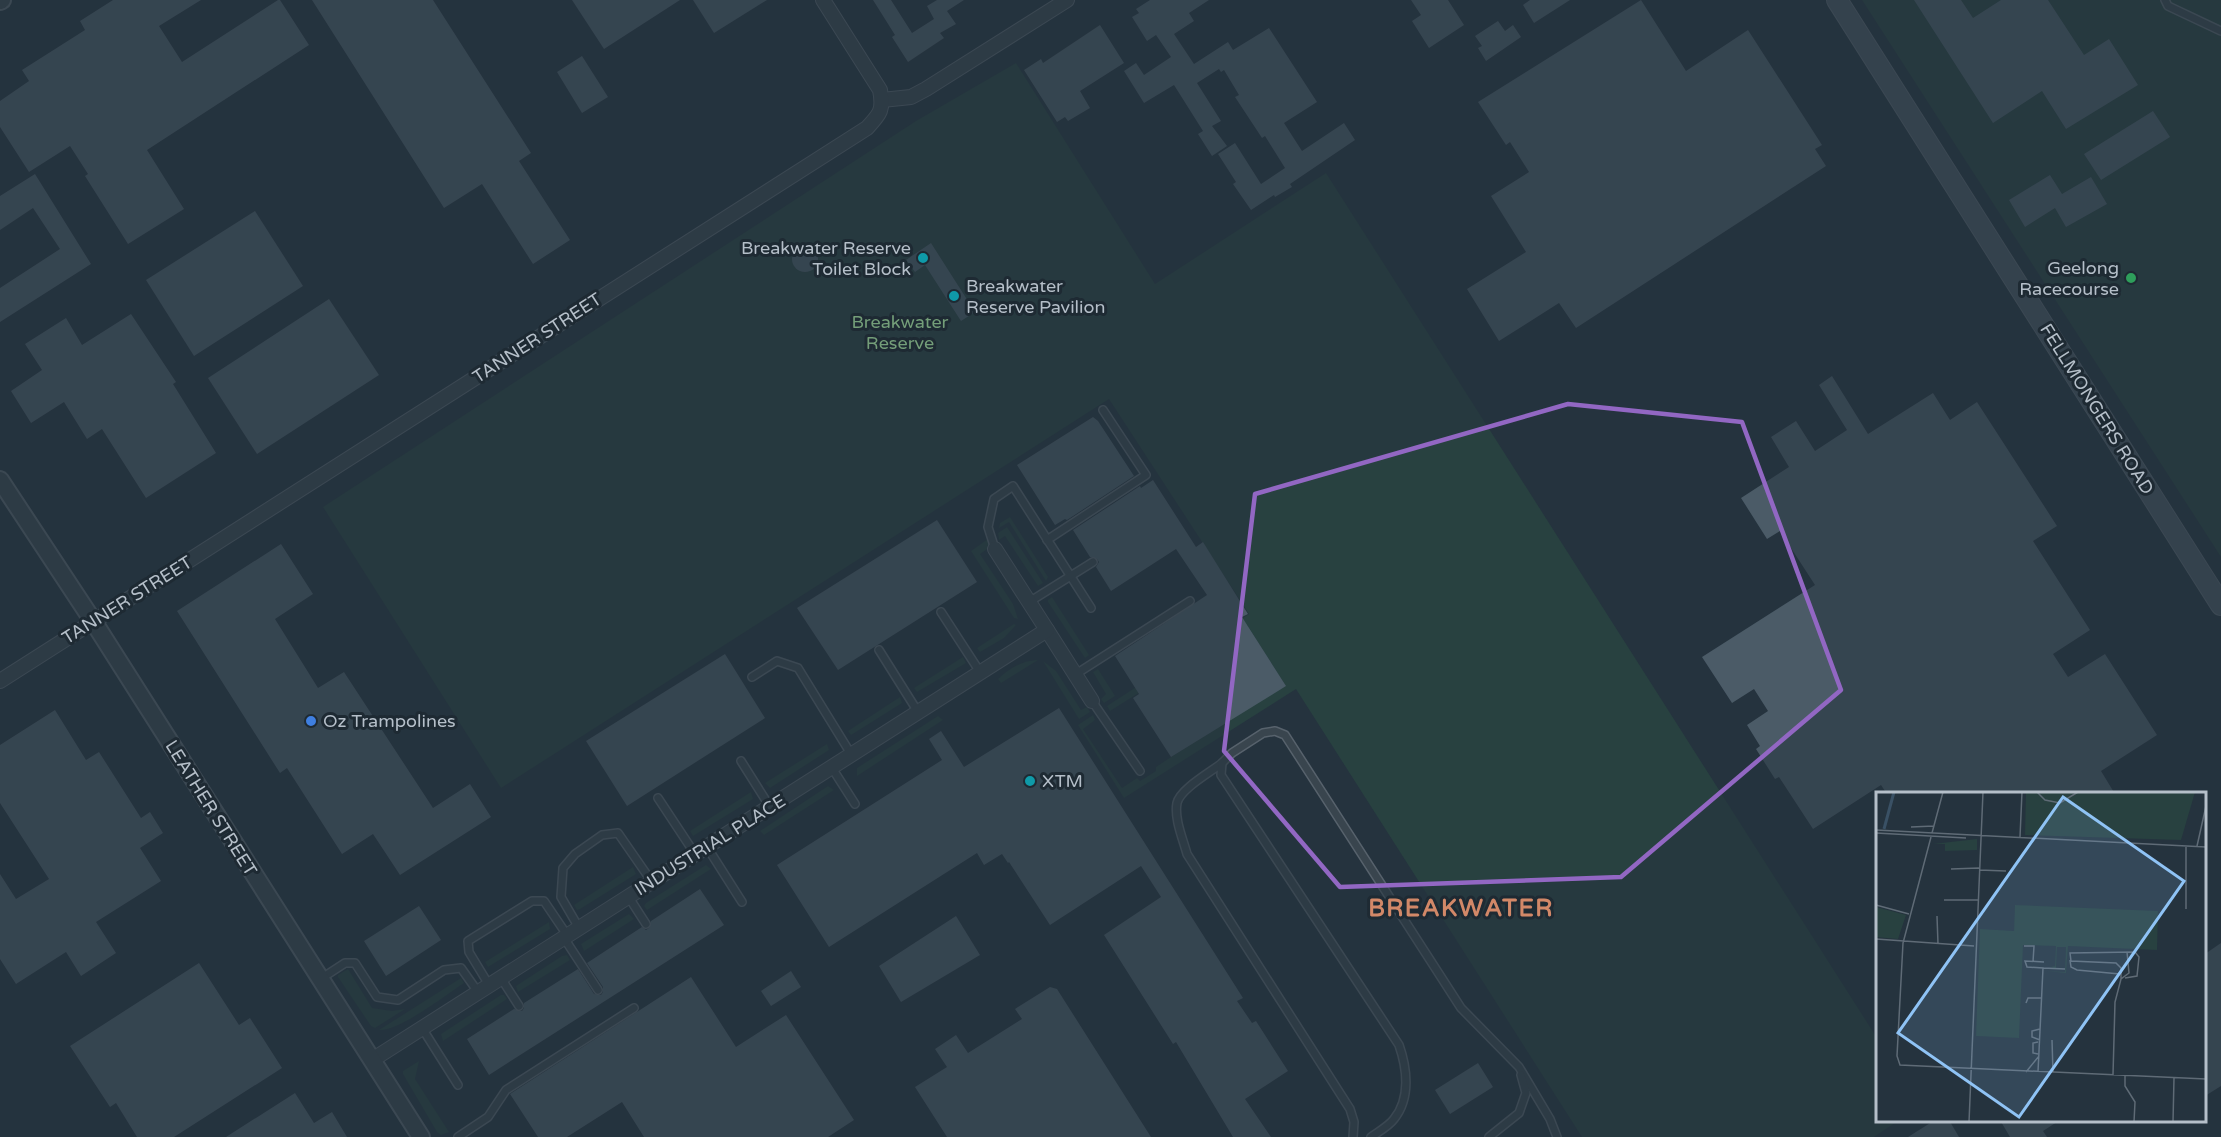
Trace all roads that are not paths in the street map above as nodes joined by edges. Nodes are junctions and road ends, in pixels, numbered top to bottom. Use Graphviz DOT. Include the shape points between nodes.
graph roads {
  1 [pos="823,0"];
  2 [pos="1067,0"];
  3 [pos="1837,0"];
  4 [pos="2165,0"];
  5 [pos="2221,31"];
  6 [pos="882,100"];
  7 [pos="1103,410"];
  8 [pos="0,480"];
  9 [pos="1047,540"];
  10 [pos="995,549"];
  11 [pos="1093,562"];
  12 [pos="1070,576"];
  13 [pos="1190,601"];
  14 [pos="1029,602"];
  15 [pos="2221,605"];
  16 [pos="1091,608"];
  17 [pos="941,612"];
  18 [pos="93,621"];
  19 [pos="1047,630"];
  20 [pos="879,650"];
  21 [pos="980,672"];
  22 [pos="1076,674"];
  23 [pos="752,677"];
  24 [pos="0,681"];
  25 [pos="1092,701"];
  26 [pos="918,712"];
  27 [pos="852,756"];
  28 [pos="741,761"];
  29 [pos="1222,763"];
  30 [pos="832,768"];
  31 [pos="1140,771"];
  32 [pos="658,798"];
  33 [pos="855,804"];
  34 [pos="770,807"];
  35 [pos="701,850"];
  36 [pos="652,882"];
  37 [pos="628,896"];
  38 [pos="742,902"];
  39 [pos="646,924"];
  40 [pos="570,934"];
  41 [pos="320,979"];
  42 [pos="489,985"];
  43 [pos="598,990"];
  44 [pos="519,1006"];
  45 [pos="634,1008"];
  46 [pos="422,1028"];
  47 [pos="372,1060"];
  48 [pos="1519,1067"];
  49 [pos="458,1084"];
  50 [pos="421,1137"];
  51 [pos="458,1137"];
  52 [pos="1353,1137"];
  53 [pos="1371,1137"];
  54 [pos="1489,1137"];
  55 [pos="1557,1137"];
  1 -- 6 [label="street" via="880,90"];
  2 -- 6 [label="street" via="926,89 911,97"];
  3 -- 15 [label="main road, FELLMONGERS ROAD"];
  4 -- 5 [label="lane" via="2168,6"];
  6 -- 18 [label="street, TANNER STREET" via="881,113 867,128"];
  7 -- 9 [label="lane" via="1146,475"];
  8 -- 18 [label="street, LEATHER STREET"];
  9 -- 10 [label="lane" via="1014,486 994,499 988,527"];
  9 -- 12 [label="lane"];
  10 -- 14 [label="street"];
  11 -- 12 [label="lane"];
  12 -- 14 [label="lane"];
  12 -- 16 [label="lane"];
  13 -- 22 [label="lane"];
  14 -- 19 [label="street"];
  17 -- 21 [label="lane"];
  18 -- 24 [label="street, TANNER STREET"];
  18 -- 41 [label="street, LEATHER STREET"];
  19 -- 21 [label="street, INDUSTRIAL PLACE"];
  19 -- 22 [label="street"];
  20 -- 26 [label="lane"];
  21 -- 26 [label="street, INDUSTRIAL PLACE"];
  22 -- 25 [label="street"];
  23 -- 27 [label="lane" via="777,661 798,668"];
  25 -- 31 [label="lane"];
  26 -- 27 [label="street, INDUSTRIAL PLACE"];
  27 -- 30 [label="street, INDUSTRIAL PLACE"];
  28 -- 34 [label="lane"];
  29 -- 48 [label="lane" via="1263,733 1275,731 1285,735 1461,1008"];
  29 -- 52 [label="lane" via="1184,791 1177,802 1187,854 1350,1109"];
  29 -- 53 [label="lane" via="1221,775 1399,1045 1406,1066 1405,1097 1394,1119"];
  30 -- 33 [label="lane"];
  30 -- 34 [label="street, INDUSTRIAL PLACE"];
  32 -- 35 [label="lane"];
  34 -- 35 [label="street, INDUSTRIAL PLACE"];
  35 -- 36 [label="street, INDUSTRIAL PLACE"];
  35 -- 38 [label="lane"];
  36 -- 37 [label="street, INDUSTRIAL PLACE"];
  36 -- 40 [label="lane" via="618,833 602,835 563,868 561,897"];
  37 -- 39 [label="lane"];
  37 -- 40 [label="street, INDUSTRIAL PLACE"];
  40 -- 42 [label="street, INDUSTRIAL PLACE"];
  40 -- 42 [label="lane" via="544,901 532,901 486,929 468,941 468,952"];
  40 -- 43 [label="lane"];
  41 -- 42 [label="lane" via="345,963 355,963 377,997 398,1000 444,970 461,968"];
  41 -- 47 [label="street, LEATHER STREET"];
  42 -- 44 [label="lane"];
  42 -- 46 [label="street, INDUSTRIAL PLACE"];
  45 -- 51 [label="lane" via="506,1090 488,1117"];
  46 -- 47 [label="street, INDUSTRIAL PLACE"];
  46 -- 49 [label="lane"];
  47 -- 50 [label="street, LEATHER STREET"];
  48 -- 54 [label="lane" via="1526,1093 1519,1113"];
  48 -- 55 [label="lane"];
}
